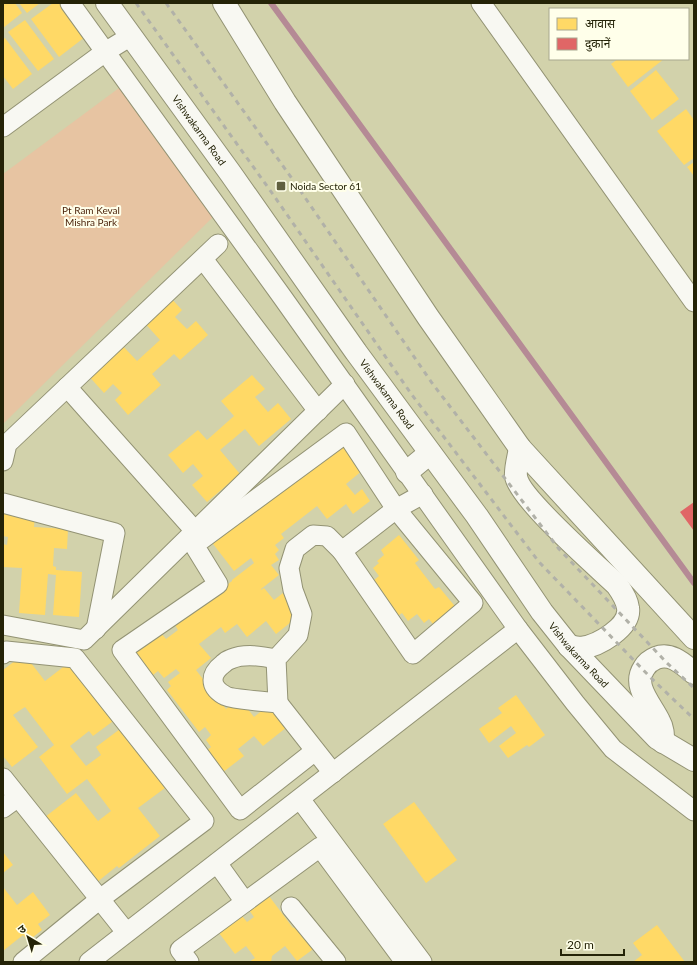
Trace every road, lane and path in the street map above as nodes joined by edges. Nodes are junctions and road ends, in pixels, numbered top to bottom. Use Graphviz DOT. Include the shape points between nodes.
graph roads {
  1 [pos="70,3"];
  2 [pos="107,3"];
  3 [pos="224,3"];
  4 [pos="482,3"];
  5 [pos="131,36"];
  6 [pos="105,52"];
  7 [pos="3,127"];
  8 [pos="218,244"];
  9 [pos="203,259"];
  10 [pos="694,302"];
  11 [pos="345,384"];
  12 [pos="67,387"];
  13 [pos="318,411"];
  14 [pos="520,448"];
  15 [pos="430,453"];
  16 [pos="3,461"];
  17 [pos="407,472"];
  18 [pos="423,494"];
  19 [pos="3,503"];
  20 [pos="396,509"];
  21 [pos="195,531"];
  22 [pos="342,551"];
  23 [pos="3,625"];
  24 [pos="96,628"];
  25 [pos="518,629"];
  26 [pos="694,638"];
  27 [pos="569,646"];
  28 [pos="3,654"];
  29 [pos="276,659"];
  30 [pos="694,673"];
  31 [pos="278,703"];
  32 [pos="663,742"];
  33 [pos="315,751"];
  34 [pos="694,760"];
  35 [pos="333,773"];
  36 [pos="3,778"];
  37 [pos="18,797"];
  38 [pos="300,799"];
  39 [pos="3,808"];
  40 [pos="694,811"];
  41 [pos="217,863"];
  42 [pos="100,899"];
  43 [pos="245,902"];
  44 [pos="291,907"];
  45 [pos="126,932"];
  46 [pos="23,962"];
  47 [pos="89,962"];
  48 [pos="189,962"];
  49 [pos="336,962"];
  50 [pos="405,962"];
  51 [pos="422,962"];
  1 -- 6 [label="street"];
  2 -- 5 [label="main road, Vishwakarma Road"];
  3 -- 14 [label="main road" via="294,116 428,318"];
  4 -- 10 [label="street"];
  5 -- 6 [label="street"];
  5 -- 15 [label="main road, Vishwakarma Road"];
  6 -- 7 [label="street"];
  6 -- 11 [label="street"];
  8 -- 9 [label="street"];
  9 -- 12 [label="street"];
  9 -- 13 [label="street"];
  11 -- 13 [label="street"];
  11 -- 17 [label="street"];
  12 -- 16 [label="street" via="7,444"];
  12 -- 21 [label="street"];
  13 -- 21 [label="street"];
  14 -- 26 [label="main road"];
  14 -- 27 [label="main road" via="516,476 521,488 541,512 618,585 629,609 626,622 609,636 595,644 580,648"];
  15 -- 17 [label="main road"];
  15 -- 27 [label="main road, Vishwakarma Road" via="477,516 542,612"];
  17 -- 18 [label="street"];
  18 -- 20 [label="street"];
  18 -- 25 [label="street"];
  19 -- 24 [label="street" via="115,533"];
  20 -- 22 [label="street"];
  20 -- 22 [label="street" via="473,603 413,654"];
  20 -- 33 [label="street" via="346,433 194,545 218,584 122,650 240,810"];
  21 -- 24 [label="street"];
  22 -- 29 [label="street" via="327,536 313,535 295,549 289,568 293,590 302,614 298,635"];
  23 -- 24 [label="street" via="84,640"];
  25 -- 35 [label="street"];
  25 -- 40 [label="street" via="574,703 613,749"];
  27 -- 32 [label="main road, Vishwakarma Road"];
  28 -- 42 [label="street" via="6,651 75,658 204,821"];
  29 -- 31 [label="street"];
  29 -- 31 [label="street" via="253,656 230,659 218,668 212,680 225,696"];
  30 -- 32 [label="main road" via="677,659 662,656 646,664 640,673 643,692 663,731"];
  31 -- 33 [label="street"];
  32 -- 34 [label="main road, Vishwakarma Road"];
  33 -- 35 [label="street"];
  35 -- 38 [label="street"];
  36 -- 37 [label="street"];
  37 -- 39 [label="street"];
  37 -- 42 [label="street"];
  38 -- 41 [label="street"];
  38 -- 51 [label="street"];
  41 -- 43 [label="street"];
  41 -- 45 [label="street"];
  42 -- 45 [label="street"];
  42 -- 46 [label="street"];
  43 -- 48 [label="street" via="180,950"];
  43 -- 50 [label="street" via="320,847"];
  44 -- 49 [label="street"];
  45 -- 47 [label="street"];
}
